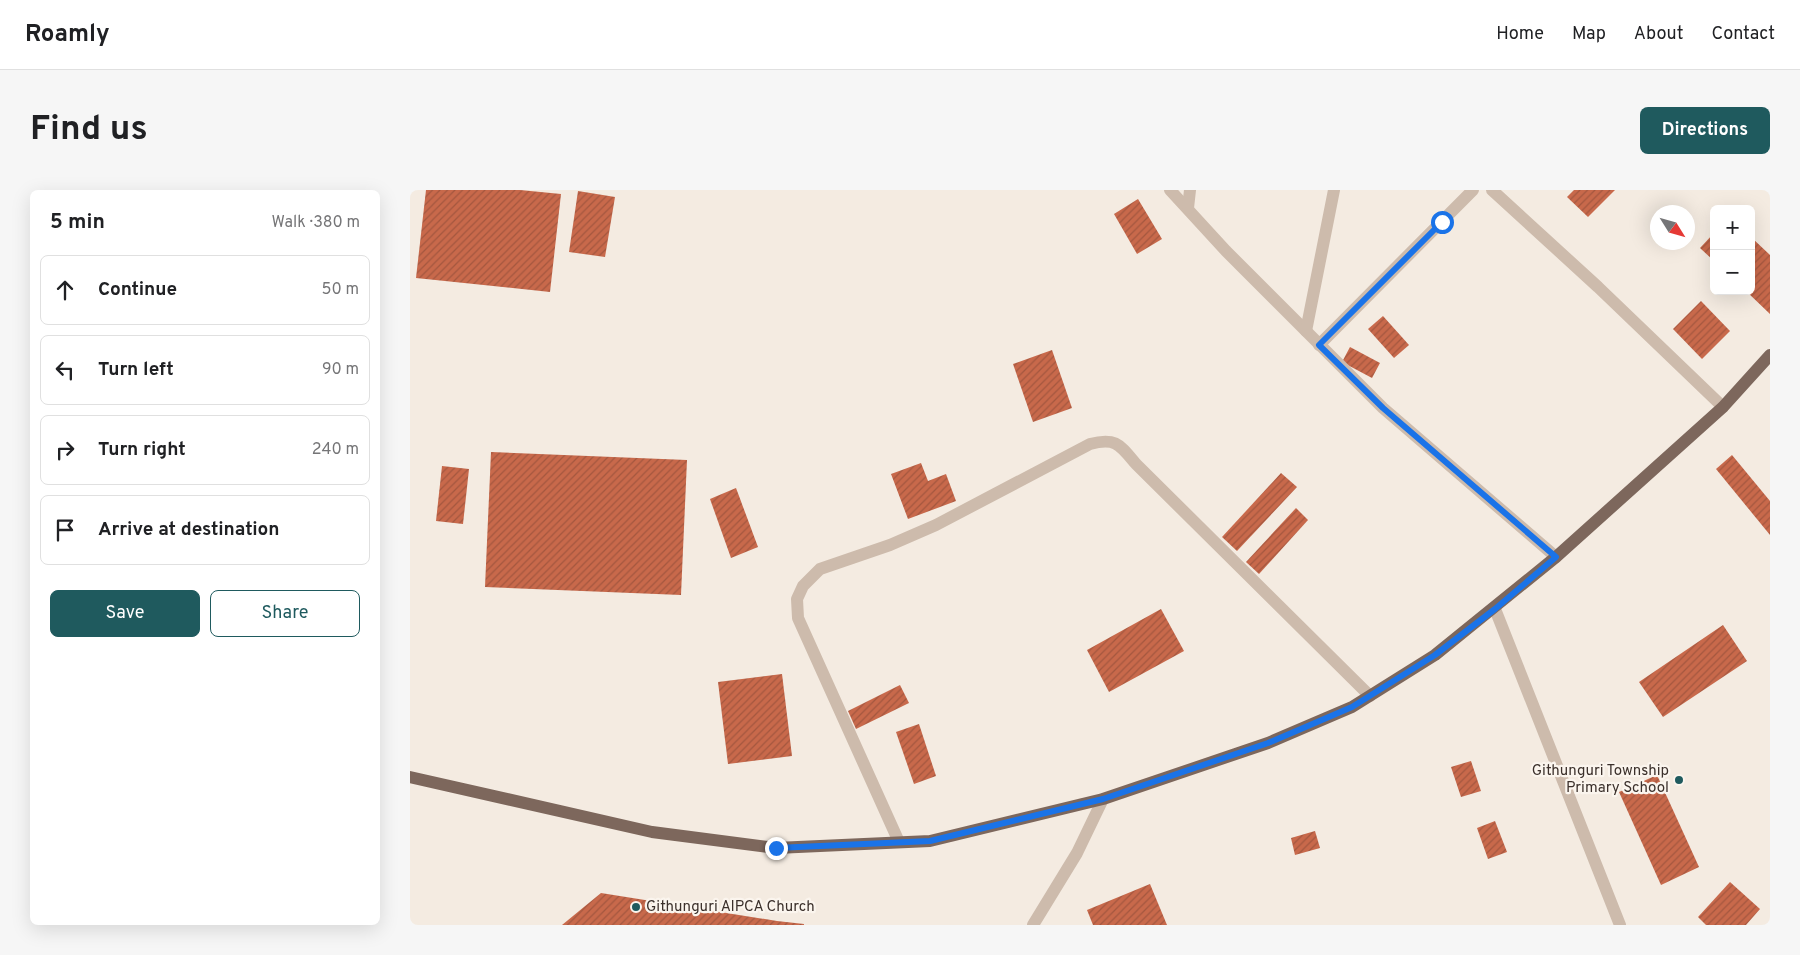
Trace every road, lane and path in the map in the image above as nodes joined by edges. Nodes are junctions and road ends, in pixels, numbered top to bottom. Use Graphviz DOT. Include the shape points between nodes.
graph roads {
  1 [pos="1170,190"];
  2 [pos="1190,190"];
  3 [pos="1334,190"];
  4 [pos="1474,190"];
  5 [pos="1492,190"];
  6 [pos="1188,208"];
  7 [pos="1306,331"];
  8 [pos="1319,345"];
  9 [pos="1770,355"];
  10 [pos="1723,408"];
  11 [pos="1556,557"];
  12 [pos="1495,609"];
  13 [pos="1370,696"];
  14 [pos="410,776"];
  15 [pos="1103,799"];
  16 [pos="899,842"];
  17 [pos="1033,925"];
  18 [pos="1620,925"];
  1 -- 6 [label="street"];
  2 -- 6 [label="street"];
  3 -- 7 [label="street"];
  4 -- 8 [label="street"];
  5 -- 10 [label="street"];
  6 -- 7 [label="street"];
  7 -- 8 [label="street"];
  8 -- 11 [label="street" via="1383,408"];
  9 -- 10 [label="main road"];
  10 -- 11 [label="main road"];
  11 -- 12 [label="main road"];
  12 -- 13 [label="main road" via="1435,655"];
  12 -- 18 [label="street"];
  13 -- 15 [label="main road" via="1268,743"];
  13 -- 16 [label="street" via="1121,447 1110,441 1090,444 936,525 820,569 803,586 797,599 798,618"];
  14 -- 16 [label="main road" via="652,832 722,843 776,848"];
  15 -- 16 [label="main road" via="930,841"];
  15 -- 17 [label="street" via="1077,853"];
}
